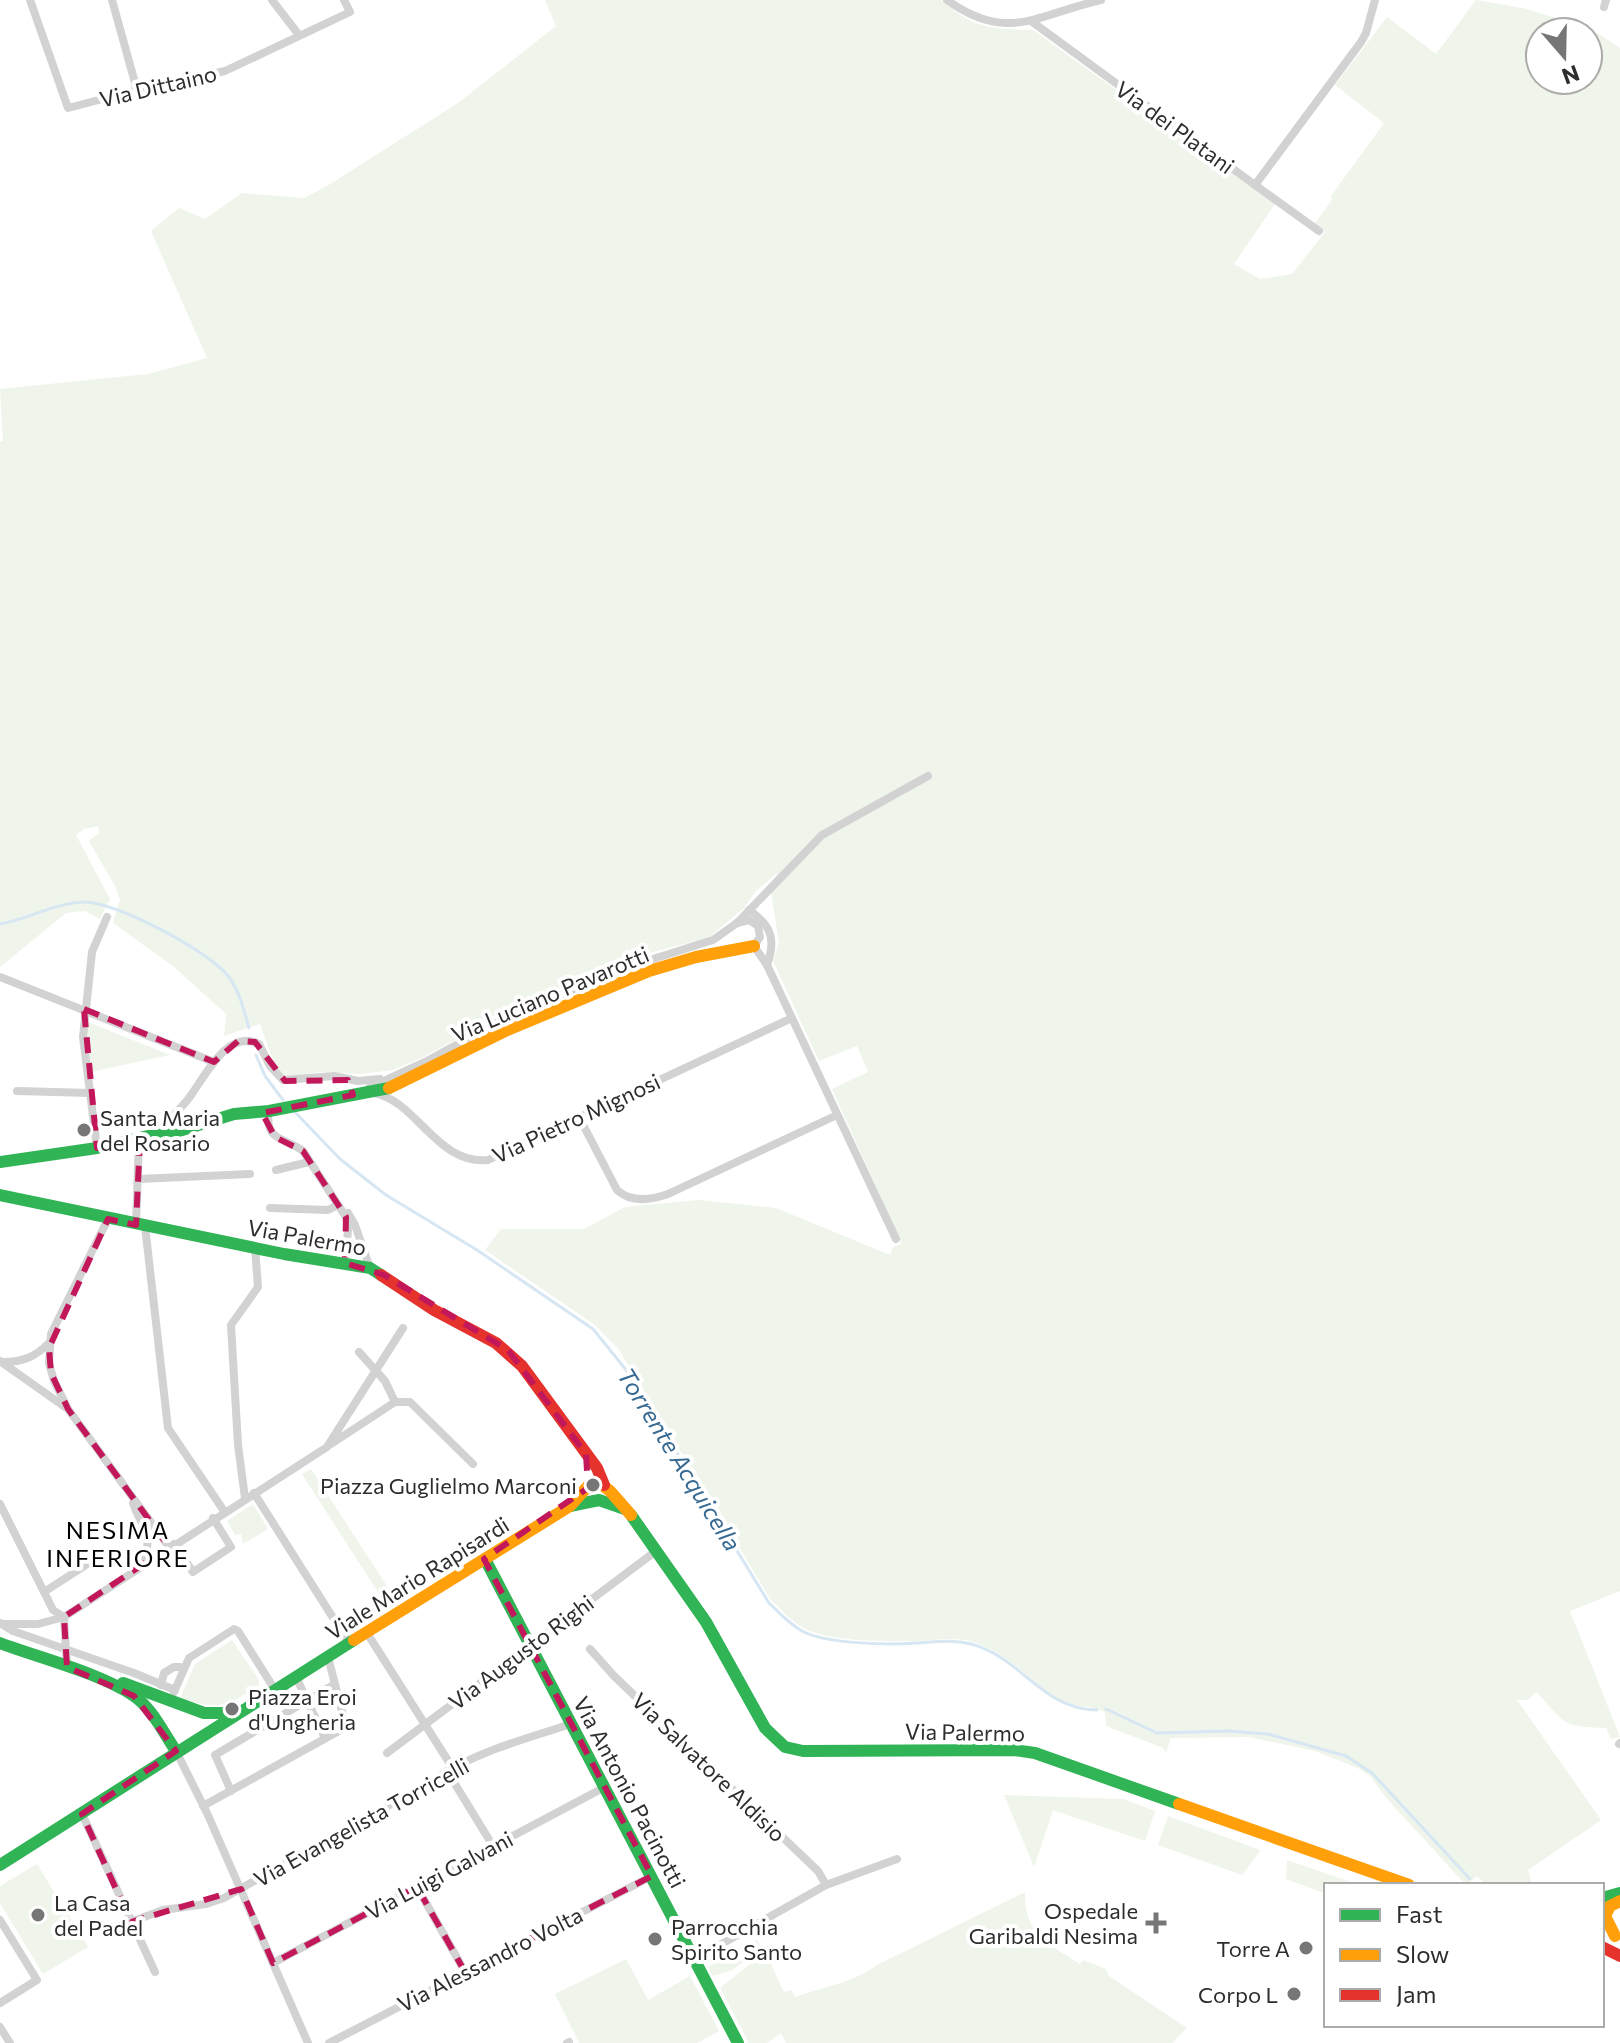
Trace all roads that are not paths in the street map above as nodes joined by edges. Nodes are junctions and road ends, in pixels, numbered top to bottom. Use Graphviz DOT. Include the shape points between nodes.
graph roads {
  1 [pos="30,0"];
  2 [pos="112,0"];
  3 [pos="272,0"];
  4 [pos="344,0"];
  5 [pos="947,0"];
  6 [pos="1101,0"];
  7 [pos="1375,0"];
  8 [pos="1031,21"];
  9 [pos="299,35"];
  10 [pos="137,90"];
  11 [pos="1255,185"];
  12 [pos="1319,231"];
  13 [pos="928,776"];
  14 [pos="749,910"];
  15 [pos="107,917"];
  16 [pos="737,923"];
  17 [pos="754,946"];
  18 [pos="767,965"];
  19 [pos="0,977"];
  20 [pos="84,1009"];
  21 [pos="792,1018"];
  22 [pos="214,1062"];
  23 [pos="393,1076"];
  24 [pos="348,1080"];
  25 [pos="17,1091"];
  26 [pos="384,1092"];
  27 [pos="90,1093"];
  28 [pos="360,1094"];
  29 [pos="269,1111"];
  30 [pos="837,1115"];
  31 [pos="579,1117"];
  32 [pos="145,1137"];
  33 [pos="97,1148"];
  34 [pos="0,1162"];
  35 [pos="309,1162"];
  36 [pos="276,1170"];
  37 [pos="250,1174"];
  38 [pos="139,1179"];
  39 [pos="0,1195"];
  40 [pos="338,1205"];
  41 [pos="270,1208"];
  42 [pos="108,1219"];
  43 [pos="141,1226"];
  44 [pos="896,1239"];
  45 [pos="255,1248"];
  46 [pos="345,1263"];
  47 [pos="370,1268"];
  48 [pos="403,1328"];
  49 [pos="49,1343"];
  50 [pos="359,1352"];
  51 [pos="1,1361"];
  52 [pos="376,1370"];
  53 [pos="395,1402"];
  54 [pos="68,1409"];
  55 [pos="327,1447"];
  56 [pos="586,1454"];
  57 [pos="473,1464"];
  58 [pos="588,1486"];
  59 [pos="254,1493"];
  60 [pos="601,1493"];
  61 [pos="131,1495"];
  62 [pos="245,1498"];
  63 [pos="0,1504"];
  64 [pos="570,1506"];
  65 [pos="224,1511"];
  66 [pos="213,1518"];
  67 [pos="171,1546"];
  68 [pos="656,1551"];
  69 [pos="103,1554"];
  70 [pos="485,1559"];
  71 [pos="135,1569"];
  72 [pos="44,1592"];
  73 [pos="64,1617"];
  74 [pos="0,1624"];
  75 [pos="367,1633"];
  76 [pos="0,1643"];
  77 [pos="349,1643"];
  78 [pos="531,1645"];
  79 [pos="66,1649"];
  80 [pos="590,1649"];
  81 [pos="328,1657"];
  82 [pos="67,1667"];
  83 [pos="183,1671"];
  84 [pos="96,1678"];
  85 [pos="285,1684"];
  86 [pos="335,1684"];
  87 [pos="161,1685"];
  88 [pos="176,1699"];
  89 [pos="307,1701"];
  90 [pos="238,1712"];
  91 [pos="426,1724"];
  92 [pos="571,1724"];
  93 [pos="202,1735"];
  94 [pos="325,1738"];
  95 [pos="176,1751"];
  96 [pos="387,1753"];
  97 [pos="449,1769"];
  98 [pos="605,1787"];
  99 [pos="231,1791"];
  100 [pos="205,1810"];
  101 [pos="82,1814"];
  102 [pos="493,1846"];
  103 [pos="897,1859"];
  104 [pos="0,1865"];
  105 [pos="652,1876"];
  106 [pos="1403,1883"];
  107 [pos="826,1885"];
  108 [pos="417,1887"];
  109 [pos="241,1889"];
  110 [pos="1614,1897"];
  111 [pos="0,1920"];
  112 [pos="131,1922"];
  113 [pos="1612,1936"];
  114 [pos="695,1959"];
  115 [pos="273,1963"];
  116 [pos="155,1972"];
  117 [pos="465,1972"];
  118 [pos="0,2003"];
  119 [pos="0,2027"];
  120 [pos="10,2043"];
  121 [pos="308,2043"];
  122 [pos="329,2043"];
  123 [pos="738,2043"];
  1 -- 10 [label="street, Via Dittaino" via="68,108"];
  2 -- 10 [label="street"];
  3 -- 9 [label="street"];
  4 -- 9 [label="street, Via Dittaino" via="350,12"];
  5 -- 8 [label="street" via="993,23"];
  6 -- 8 [label="street"];
  7 -- 11 [label="street, Via dei Platani" via="1361,42"];
  8 -- 11 [label="street, Via dei Platani"];
  9 -- 10 [label="street, Via Dittaino" via="225,71"];
  11 -- 12 [label="street"];
  13 -- 14 [label="street" via="822,835"];
  14 -- 16 [label="street"];
  14 -- 18 [label="street" via="771,931"];
  15 -- 20 [label="street" via="92,952"];
  16 -- 17 [label="street" via="749,920 758,926 760,937"];
  16 -- 23 [label="street" via="704,944 631,966 517,1012"];
  17 -- 18 [label="street"];
  17 -- 26 [label="main road, Via Luciano Pavarotti" via="649,971 505,1031"];
  18 -- 21 [label="street"];
  19 -- 20 [label="street"];
  20 -- 22 [label="street"];
  20 -- 27 [label="street"];
  21 -- 30 [label="street"];
  21 -- 31 [label="street, Via Pietro Mignosi"];
  22 -- 24 [label="street" via="238,1041 250,1040 259,1044 283,1080"];
  22 -- 32 [label="street" via="190,1097"];
  23 -- 24 [label="street"];
  23 -- 28 [label="street"];
  24 -- 28 [label="street"];
  25 -- 27 [label="street"];
  26 -- 28 [label="main road, Via Luciano Pavarotti"];
  26 -- 31 [label="street, Via Pietro Mignosi" via="454,1152 474,1160 495,1157"];
  27 -- 33 [label="street"];
  28 -- 29 [label="main road, Via Luciano Pavarotti"];
  29 -- 32 [label="main road, Via Luciano Pavarotti" via="234,1114"];
  29 -- 35 [label="street" via="275,1137 299,1148"];
  30 -- 31 [label="street" via="668,1194 640,1199 617,1190"];
  30 -- 44 [label="street"];
  32 -- 33 [label="main road, Via Luciano Pavarotti"];
  32 -- 38 [label="street"];
  33 -- 34 [label="main road, Via Luciano Pavarotti"];
  35 -- 36 [label="street"];
  35 -- 40 [label="street"];
  37 -- 38 [label="street"];
  38 -- 43 [label="street"];
  39 -- 42 [label="main road, Via Palermo"];
  40 -- 41 [label="street" via="328,1210"];
  40 -- 46 [label="street" via="347,1222"];
  40 -- 47 [label="street" via="350,1215"];
  42 -- 43 [label="main road, Via Palermo"];
  42 -- 49 [label="street"];
  43 -- 45 [label="main road, Via Palermo"];
  43 -- 65 [label="street" via="168,1428"];
  45 -- 46 [label="main road, Via Palermo"];
  45 -- 62 [label="street" via="258,1287 231,1325"];
  46 -- 47 [label="main road, Via Palermo"];
  47 -- 56 [label="main road, Via Palermo" via="508,1350"];
  48 -- 52 [label="street"];
  49 -- 51 [label="street" via="23,1361"];
  49 -- 54 [label="street" via="51,1373"];
  50 -- 52 [label="street"];
  51 -- 54 [label="street"];
  52 -- 53 [label="street"];
  52 -- 55 [label="street"];
  53 -- 55 [label="street"];
  53 -- 57 [label="street" via="415,1405"];
  54 -- 61 [label="street"];
  55 -- 59 [label="street"];
  56 -- 58 [label="main road"];
  56 -- 60 [label="main road, Via Palermo"];
  58 -- 60 [label="main road" via="589,1496"];
  58 -- 64 [label="main road"];
  59 -- 62 [label="street"];
  59 -- 77 [label="street"];
  60 -- 64 [label="main road"];
  60 -- 68 [label="main road, Via Palermo" via="619,1498"];
  61 -- 67 [label="street"];
  61 -- 71 [label="street" via="149,1536"];
  62 -- 65 [label="street"];
  63 -- 72 [label="street"];
  64 -- 70 [label="main road, Viale Mario Rapisardi"];
  65 -- 66 [label="street"];
  66 -- 67 [label="street"];
  66 -- 67 [label="street" via="231,1547 193,1572"];
  67 -- 71 [label="street"];
  68 -- 78 [label="street, Via Augusto Righi"];
  68 -- 106 [label="main road, Via Palermo" via="706,1619 764,1724 787,1749 1035,1753"];
  69 -- 72 [label="street"];
  70 -- 75 [label="main road, Viale Mario Rapisardi"];
  70 -- 78 [label="main road, Via Antonio Pacinotti"];
  71 -- 73 [label="street"];
  72 -- 73 [label="street" via="53,1610"];
  73 -- 74 [label="street" via="38,1624"];
  73 -- 79 [label="street"];
  74 -- 79 [label="street"];
  75 -- 77 [label="main road, Viale Mario Rapisardi"];
  75 -- 91 [label="street"];
  76 -- 82 [label="main road"];
  77 -- 81 [label="main road, Viale Mario Rapisardi"];
  78 -- 91 [label="street, Via Augusto Righi"];
  78 -- 92 [label="main road, Via Antonio Pacinotti"];
  79 -- 82 [label="street"];
  79 -- 87 [label="street"];
  80 -- 107 [label="street, Via Salvatore Aldisio" via="818,1871"];
  81 -- 85 [label="main road, Viale Mario Rapisardi"];
  81 -- 86 [label="street"];
  82 -- 84 [label="main road"];
  83 -- 85 [label="street" via="189,1658 234,1629"];
  83 -- 87 [label="street" via="174,1667 164,1673"];
  83 -- 88 [label="street"];
  84 -- 88 [label="main road"];
  84 -- 95 [label="main road" via="143,1704"];
  85 -- 89 [label="street"];
  85 -- 90 [label="main road, Viale Mario Rapisardi"];
  86 -- 89 [label="street"];
  86 -- 94 [label="street" via="346,1727"];
  87 -- 88 [label="street"];
  88 -- 90 [label="main road" via="212,1715"];
  88 -- 93 [label="main road" via="201,1723"];
  89 -- 94 [label="street"];
  89 -- 99 [label="street" via="215,1755"];
  90 -- 93 [label="main road, Viale Mario Rapisardi"];
  91 -- 96 [label="street, Via Augusto Righi"];
  91 -- 97 [label="street"];
  92 -- 97 [label="street, Via Evangelista Torricelli"];
  92 -- 98 [label="main road, Via Antonio Pacinotti"];
  93 -- 95 [label="main road, Viale Mario Rapisardi"];
  94 -- 99 [label="street"];
  95 -- 100 [label="street"];
  95 -- 101 [label="main road, Viale Mario Rapisardi"];
  97 -- 102 [label="street"];
  97 -- 109 [label="street, Via Evangelista Torricelli"];
  98 -- 102 [label="street, Via Luigi Galvani"];
  98 -- 105 [label="main road, Via Antonio Pacinotti"];
  99 -- 100 [label="street"];
  100 -- 109 [label="street"];
  101 -- 104 [label="main road"];
  101 -- 112 [label="street"];
  102 -- 108 [label="street, Via Luigi Galvani"];
  103 -- 107 [label="street"];
  105 -- 114 [label="main road, Via Antonio Pacinotti"];
  105 -- 117 [label="street, Via Alessandro Volta"];
  107 -- 114 [label="street"];
  108 -- 115 [label="street, Via Luigi Galvani"];
  108 -- 117 [label="street"];
  109 -- 112 [label="street, Via Evangelista Torricelli" via="206,1904 163,1910"];
  109 -- 115 [label="street"];
  110 -- 113 [label="main road" via="1605,1919"];
  111 -- 118 [label="street" via="37,1980"];
  112 -- 116 [label="street"];
  114 -- 123 [label="main road, Via Antonio Pacinotti"];
  115 -- 121 [label="street"];
  117 -- 122 [label="street, Via Alessandro Volta"];
  119 -- 120 [label="street"];
}
